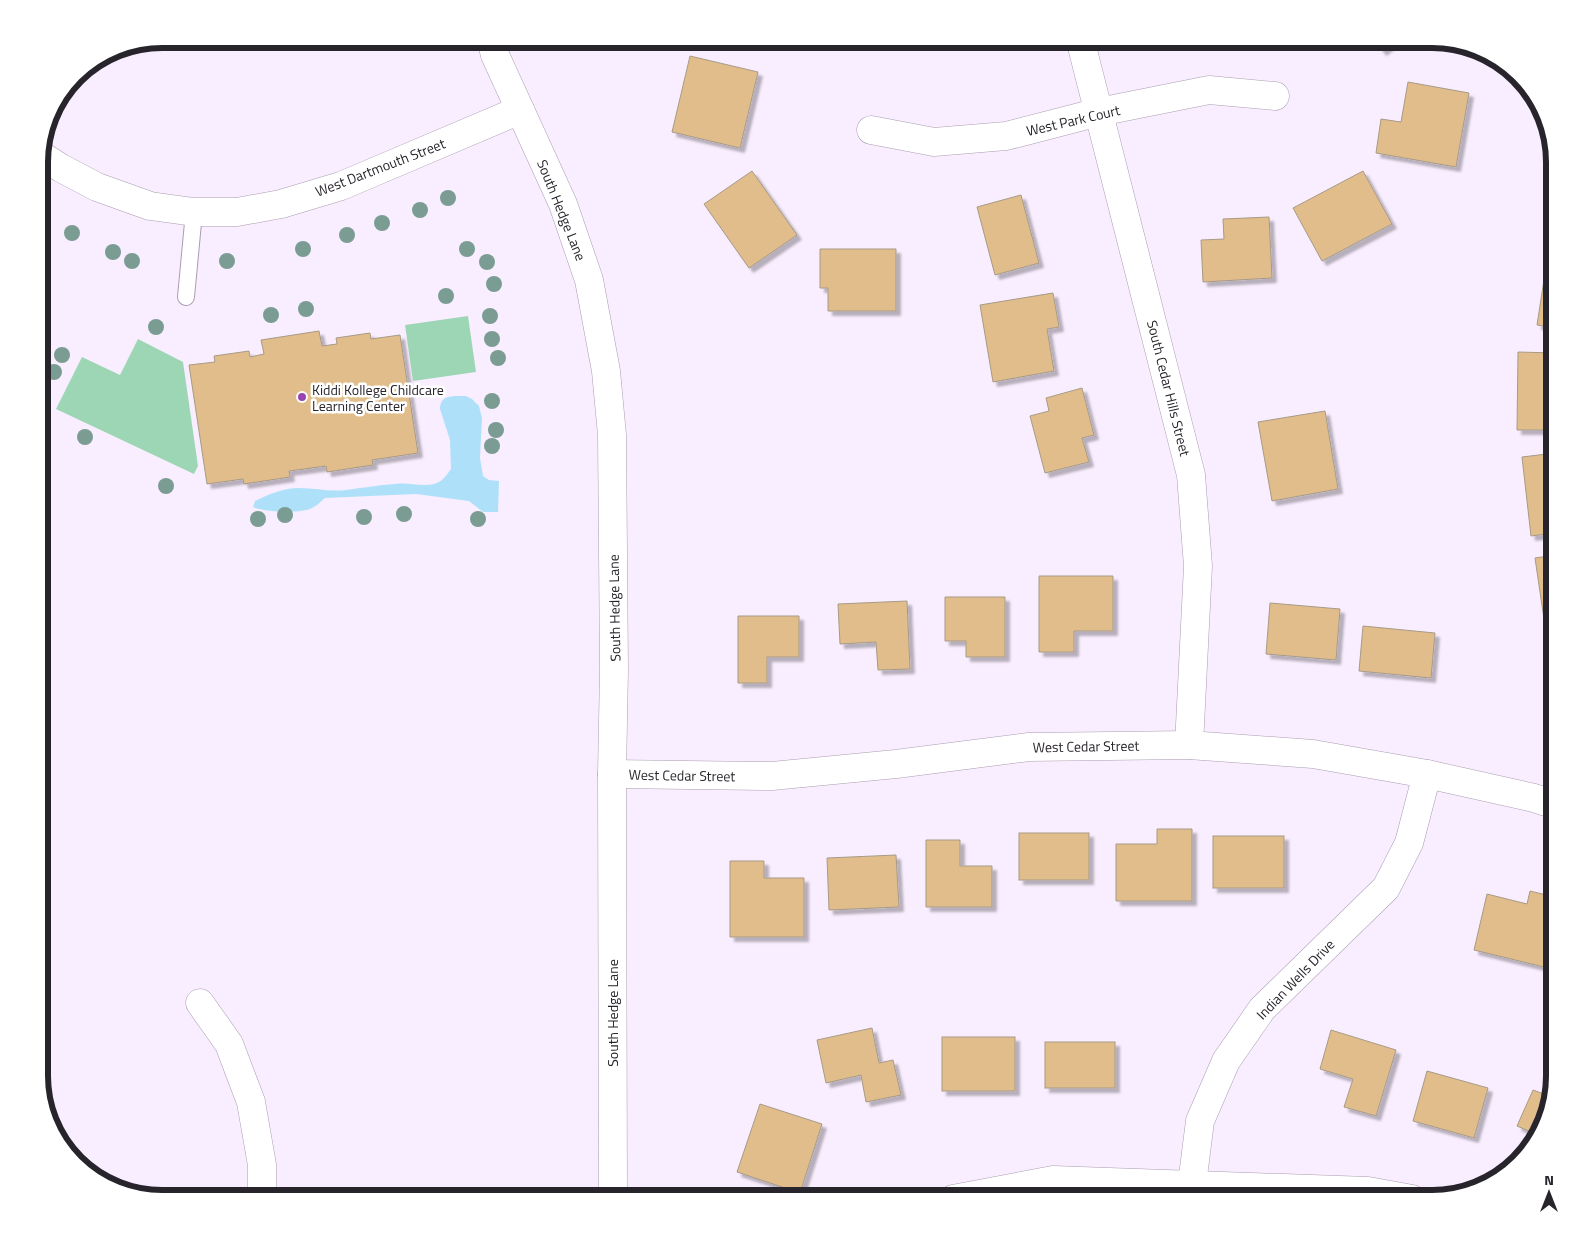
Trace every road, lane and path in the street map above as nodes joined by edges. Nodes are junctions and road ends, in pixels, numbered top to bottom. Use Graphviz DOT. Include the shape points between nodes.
graph roads {
  1 [pos="493,48"];
  2 [pos="1082,48"];
  3 [pos="1274,96"];
  4 [pos="520,110"];
  5 [pos="1099,112"];
  6 [pos="871,130"];
  7 [pos="48,160"];
  8 [pos="194,212"];
  9 [pos="186,297"];
  10 [pos="1188,745"];
  11 [pos="612,774"];
  12 [pos="1427,774"];
  13 [pos="1546,802"];
  14 [pos="200,1002"];
  15 [pos="262,1190"];
  16 [pos="613,1190"];
  17 [pos="1000,1190"];
  18 [pos="1169,1190"];
  19 [pos="1192,1190"];
  1 -- 4 [label="street, South Hedge Lane"];
  2 -- 5 [label="street, South Cedar Hills Street"];
  3 -- 5 [label="street, West Park Court" via="1209,90"];
  4 -- 8 [label="street, West Dartmouth Street" via="341,186 281,204 237,212"];
  4 -- 11 [label="street, South Hedge Lane" via="563,204 589,280 606,371 612,435"];
  5 -- 6 [label="street, West Park Court" via="1006,136 934,142"];
  5 -- 10 [label="street, South Cedar Hills Street" via="1191,476 1198,566"];
  7 -- 8 [label="street, West Dartmouth Street" via="97,187 150,206"];
  8 -- 9 [label="lane"];
  10 -- 11 [label="street, West Cedar Street" via="1029,747 772,776"];
  10 -- 12 [label="street, West Cedar Street" via="1314,754"];
  11 -- 16 [label="street, South Hedge Lane"];
  12 -- 13 [label="street, West Cedar Street"];
  12 -- 19 [label="street, Indian Wells Drive" via="1409,843 1386,888 1262,1009 1226,1061 1200,1121"];
  14 -- 15 [label="street" via="229,1044 251,1102 262,1165"];
  17 -- 18 [label="street" via="1053,1180"];
}
